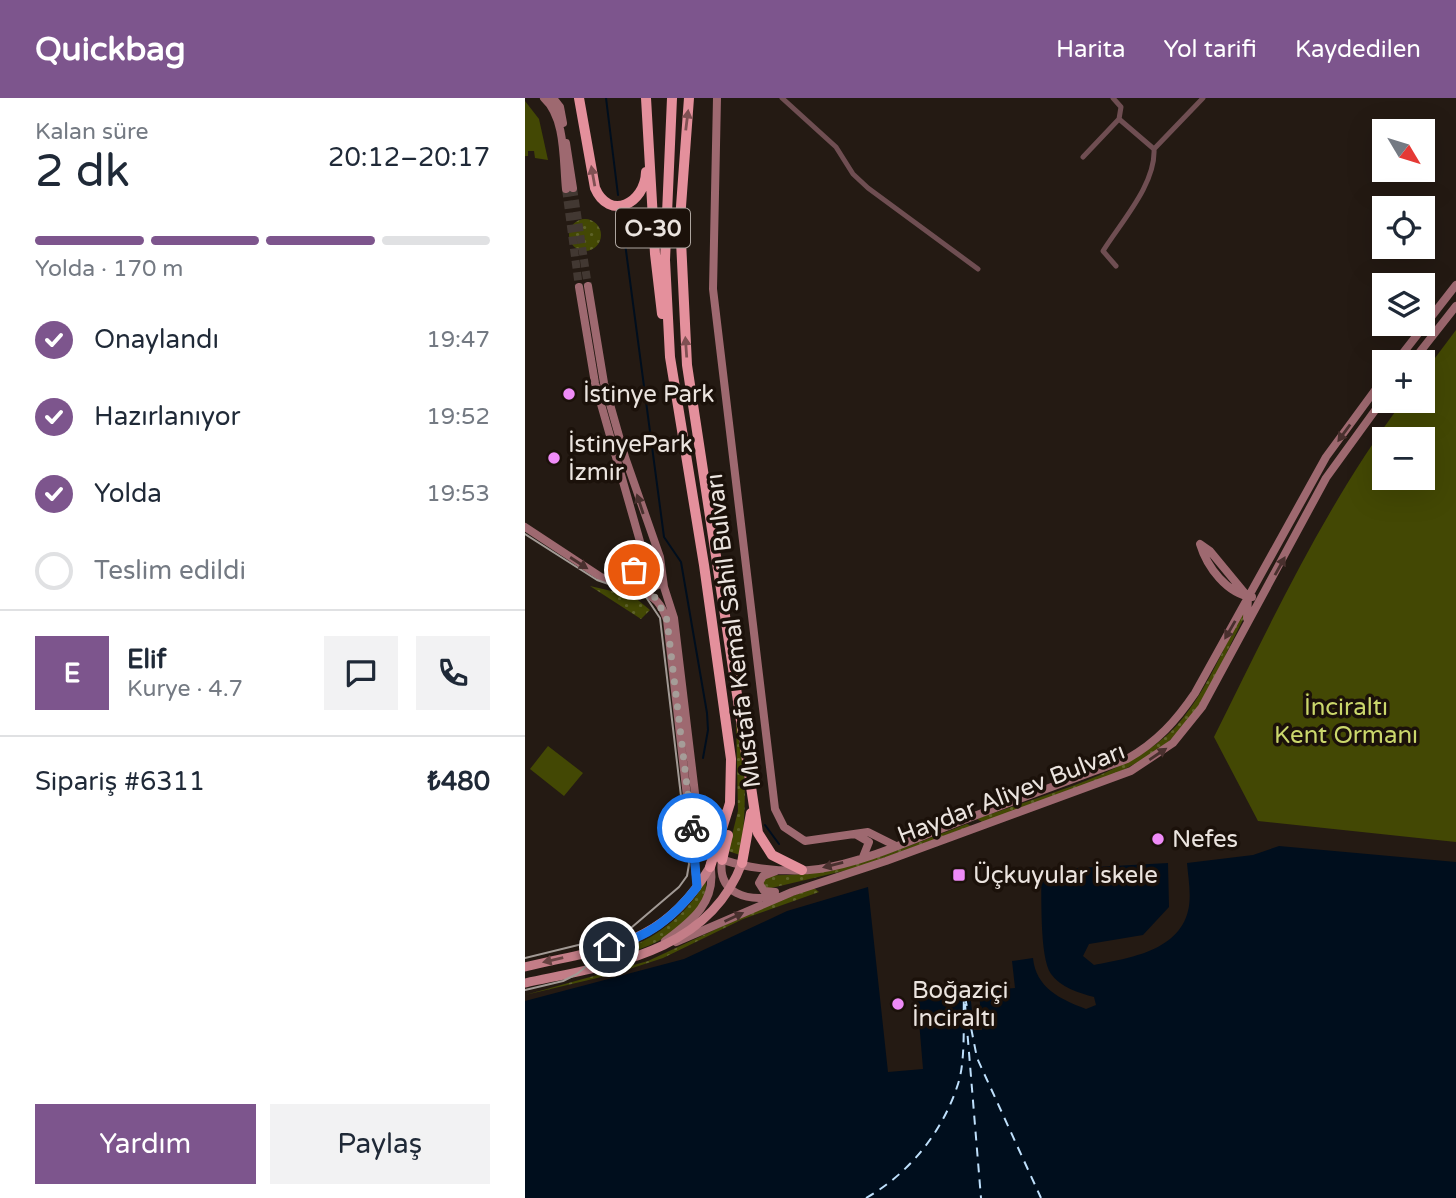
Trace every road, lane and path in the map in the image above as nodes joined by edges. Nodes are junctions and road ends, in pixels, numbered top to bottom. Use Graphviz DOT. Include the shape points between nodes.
graph roads {
  1 [pos="544,98"];
  2 [pos="554,98"];
  3 [pos="579,98"];
  4 [pos="646,98"];
  5 [pos="672,98"];
  6 [pos="689,98"];
  7 [pos="716,98"];
  8 [pos="782,98"];
  9 [pos="1113,98"];
  10 [pos="1203,98"];
  11 [pos="1119,118"];
  12 [pos="1154,149"];
  13 [pos="1083,157"];
  14 [pos="1116,267"];
  15 [pos="978,270"];
  16 [pos="1455,290"];
  17 [pos="1456,306"];
  18 [pos="1406,350"];
  19 [pos="1421,350"];
  20 [pos="670,357"];
  21 [pos="1372,394"];
  22 [pos="1373,413"];
  23 [pos="1297,512"];
  24 [pos="1307,517"];
  25 [pos="525,527"];
  26 [pos="637,565"];
  27 [pos="663,568"];
  28 [pos="638,588"];
  29 [pos="1267,590"];
  30 [pos="1248,597"];
  31 [pos="1225,665"];
  32 [pos="753,802"];
  33 [pos="730,803"];
  34 [pos="694,819"];
  35 [pos="857,835"];
  36 [pos="896,846"];
  37 [pos="863,857"];
  38 [pos="716,861"];
  39 [pos="742,863"];
  40 [pos="778,870"];
  41 [pos="802,870"];
  42 [pos="697,887"];
  43 [pos="729,889"];
  44 [pos="792,892"];
  45 [pos="676,942"];
  46 [pos="650,952"];
  47 [pos="525,967"];
  48 [pos="525,983"];
  1 -- 2 [label="main road" via="556,116 570,189 562,117"];
  4 -- 3 [label="highway, one-way" via="643,189 632,202 618,205 604,201 595,188"];
  4 -- 20 [label="highway, O-30" via="655,254"];
  5 -- 20 [label="highway" via="665,260"];
  32 -- 6 [label="highway, one-way" via="687,365 680,220"];
  7 -- 35 [label="main road, Mustafa Kemal Sahil Bulvarı" via="713,289 775,808 784,827 805,841"];
  8 -- 15 [label="street" via="836,147 868,188"];
  9 -- 11 [label="street" via="1121,107"];
  10 -- 12 [label="street"];
  11 -- 12 [label="street"];
  11 -- 13 [label="street"];
  12 -- 14 [label="street" via="1155,162 1141,191 1103,251"];
  16 -- 18 [label="main road"];
  17 -- 19 [label="main road"];
  20 -- 33 [label="highway" via="731,759"];
  21 -- 23 [label="main road, Haydar Aliyev Bulvarı, one-way" via="1326,457"];
  22 -- 24 [label="main road, Haydar Aliyev Bulvarı" via="1326,478"];
  23 -- 24 [label="main road"];
  23 -- 30 [label="main road, Haydar Aliyev Bulvarı"];
  29 -- 24 [label="main road, Haydar Aliyev Bulvarı, one-way"];
  25 -- 28 [label="main road, one-way" via="601,577"];
  26 -- 27 [label="main road" via="653,557"];
  27 -- 26 [label="main road, one-way" via="604,383 584,286 595,383 641,545"];
  26 -- 28 [label="main road" via="633,581"];
  27 -- 28 [label="main road" via="655,587"];
  27 -- 34 [label="main road" via="679,643"];
  28 -- 34 [label="main road" via="656,598 667,620"];
  29 -- 30 [label="main road"];
  29 -- 31 [label="main road, Haydar Aliyev Bulvarı"];
  30 -- 30 [label="main road" via="1210,551 1200,544 1227,587"];
  30 -- 31 [label="main road" via="1249,611"];
  30 -- 36 [label="main road, Haydar Aliyev Bulvarı, one-way" via="1195,693 1154,742 1127,758"];
  44 -- 31 [label="main road, Haydar Aliyev Bulvarı, one-way" via="1131,771 1185,730"];
  32 -- 39 [label="highway, Mustafa Kemal Sahil Bulvarı"];
  32 -- 41 [label="highway" via="765,848"];
  33 -- 34 [label="highway" via="715,825"];
  33 -- 38 [label="highway" via="732,818"];
  34 -- 38 [label="main road" via="705,850"];
  34 -- 42 [label="main road"];
  35 -- 36 [label="main road, Mustafa Kemal Sahil Bulvarı" via="872,833"];
  35 -- 37 [label="main road" via="869,842"];
  36 -- 37 [label="main road, Haydar Aliyev Bulvarı"];
  37 -- 41 [label="main road, Haydar Aliyev Bulvarı, one-way"];
  38 -- 39 [label="main road, Haydar Aliyev Bulvarı"];
  38 -- 42 [label="main road"];
  38 -- 43 [label="main road"];
  38 -- 46 [label="main road" via="711,889 700,912"];
  39 -- 40 [label="main road, Haydar Aliyev Bulvarı"];
  39 -- 43 [label="main road, Mustafa Kemal Sahil Bulvarı"];
  40 -- 41 [label="main road, Haydar Aliyev Bulvarı"];
  40 -- 44 [label="main road" via="763,876 760,887 767,892"];
  42 -- 47 [label="main road, one-way" via="671,916 625,944"];
  43 -- 44 [label="main road" via="747,898"];
  43 -- 45 [label="main road, Mustafa Kemal Sahil Bulvarı" via="707,918"];
  45 -- 44 [label="main road, Haydar Aliyev Bulvarı, one-way"];
  45 -- 46 [label="main road, Mustafa Kemal Sahil Bulvarı"];
  46 -- 48 [label="main road, Mustafa Kemal Sahil Bulvarı" via="577,974"];
}
